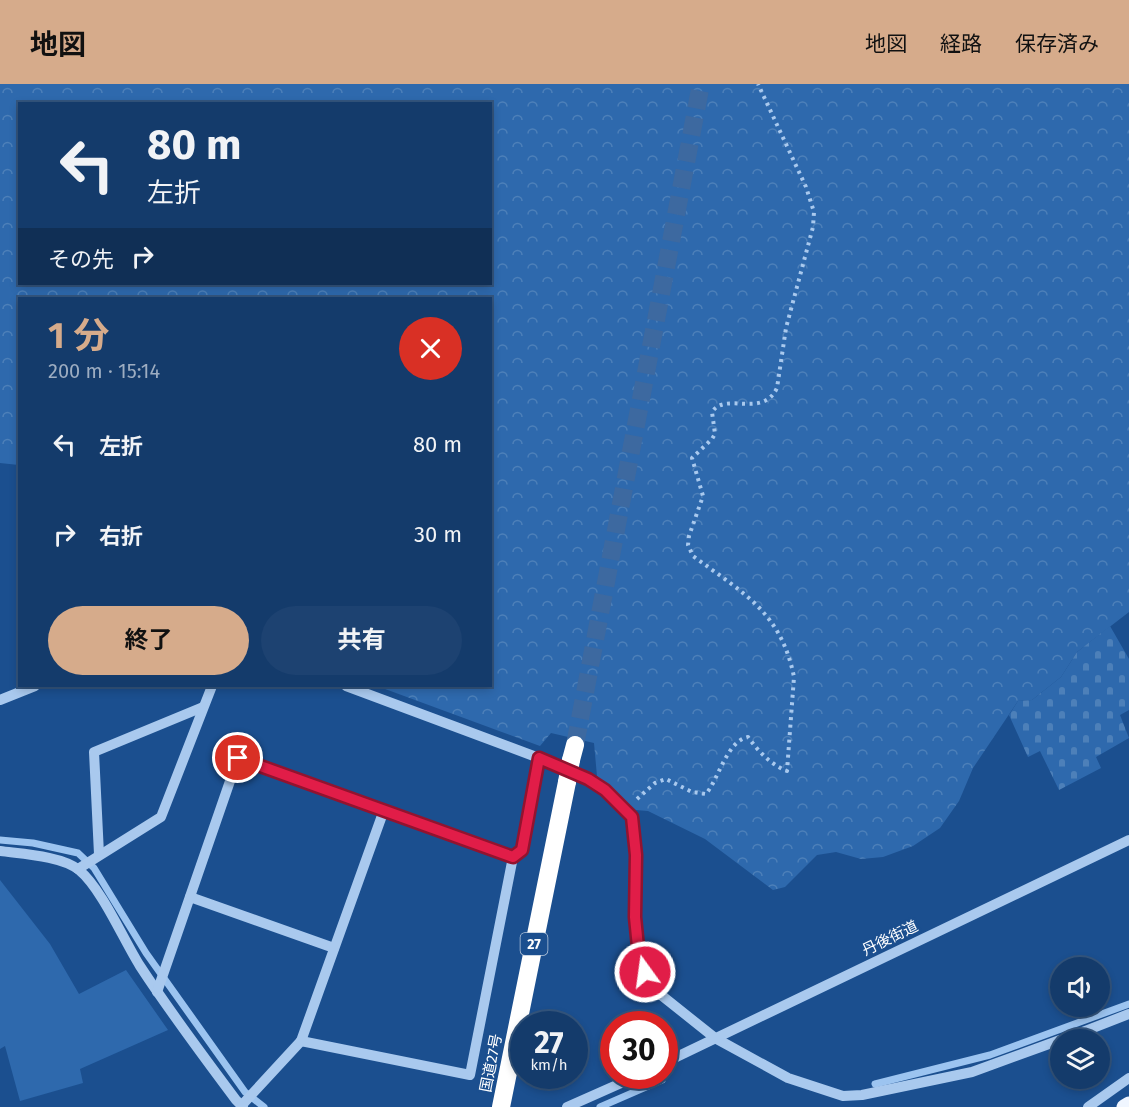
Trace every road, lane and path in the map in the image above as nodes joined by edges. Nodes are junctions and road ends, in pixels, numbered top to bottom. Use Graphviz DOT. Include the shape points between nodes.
graph roads {
  1 [pos="758,84"];
  2 [pos="32,687"];
  3 [pos="212,687"];
  4 [pos="348,687"];
  5 [pos="0,700"];
  6 [pos="203,707"];
  7 [pos="573,752"];
  8 [pos="539,758"];
  9 [pos="643,793"];
  10 [pos="384,810"];
  11 [pos="1129,840"];
  12 [pos="0,851"];
  13 [pos="513,857"];
  14 [pos="88,862"];
  15 [pos="190,897"];
  16 [pos="334,948"];
  17 [pos="161,981"];
  18 [pos="1129,1014"];
  19 [pos="1090,1029"];
  20 [pos="716,1038"];
  21 [pos="301,1041"];
  22 [pos="1050,1044"];
  23 [pos="678,1056"];
  24 [pos="1129,1078"];
  25 [pos="608,1089"];
  26 [pos="246,1101"];
  27 [pos="1129,1104"];
  28 [pos="501,1107"];
  29 [pos="567,1107"];
  30 [pos="1088,1107"];
  31 [pos="1124,1107"];
  1 -- 9 [label="path" via="806,187 814,212 813,227 786,328 777,388 759,403 715,407 715,434 692,458 703,496 688,545 693,556 757,604 778,632 794,677 788,771 760,754 748,737 733,745 706,794 692,792 666,779"];
  2 -- 5 [label="street"];
  3 -- 6 [label="street"];
  4 -- 8 [label="street"];
  6 -- 14 [label="street" via="161,816"];
  6 -- 14 [label="street" via="94,752"];
  7 -- 28 [label="highway, 国道27号 / 27, bridge"];
  8 -- 13 [label="street" via="522,850"];
  8 -- 20 [label="street" via="588,779 632,817 639,957 651,987"];
  10 -- 13 [label="street"];
  10 -- 15 [label="street" via="238,758"];
  10 -- 16 [label="street"];
  11 -- 20 [label="street, 丹後街道"];
  12 -- 14 [label="street"];
  13 -- 21 [label="street" via="470,1075"];
  14 -- 17 [label="street" via="93,885 138,964"];
  15 -- 16 [label="street"];
  15 -- 17 [label="street"];
  16 -- 21 [label="street"];
  17 -- 26 [label="street"];
  18 -- 19 [label="street"];
  20 -- 22 [label="street" via="788,1078 843,1096 888,1091 972,1072"];
  20 -- 23 [label="street, 丹後街道"];
  21 -- 26 [label="street"];
  24 -- 30 [label="street"];
  25 -- 29 [label="street"];
  27 -- 31 [label="main road"];
}
